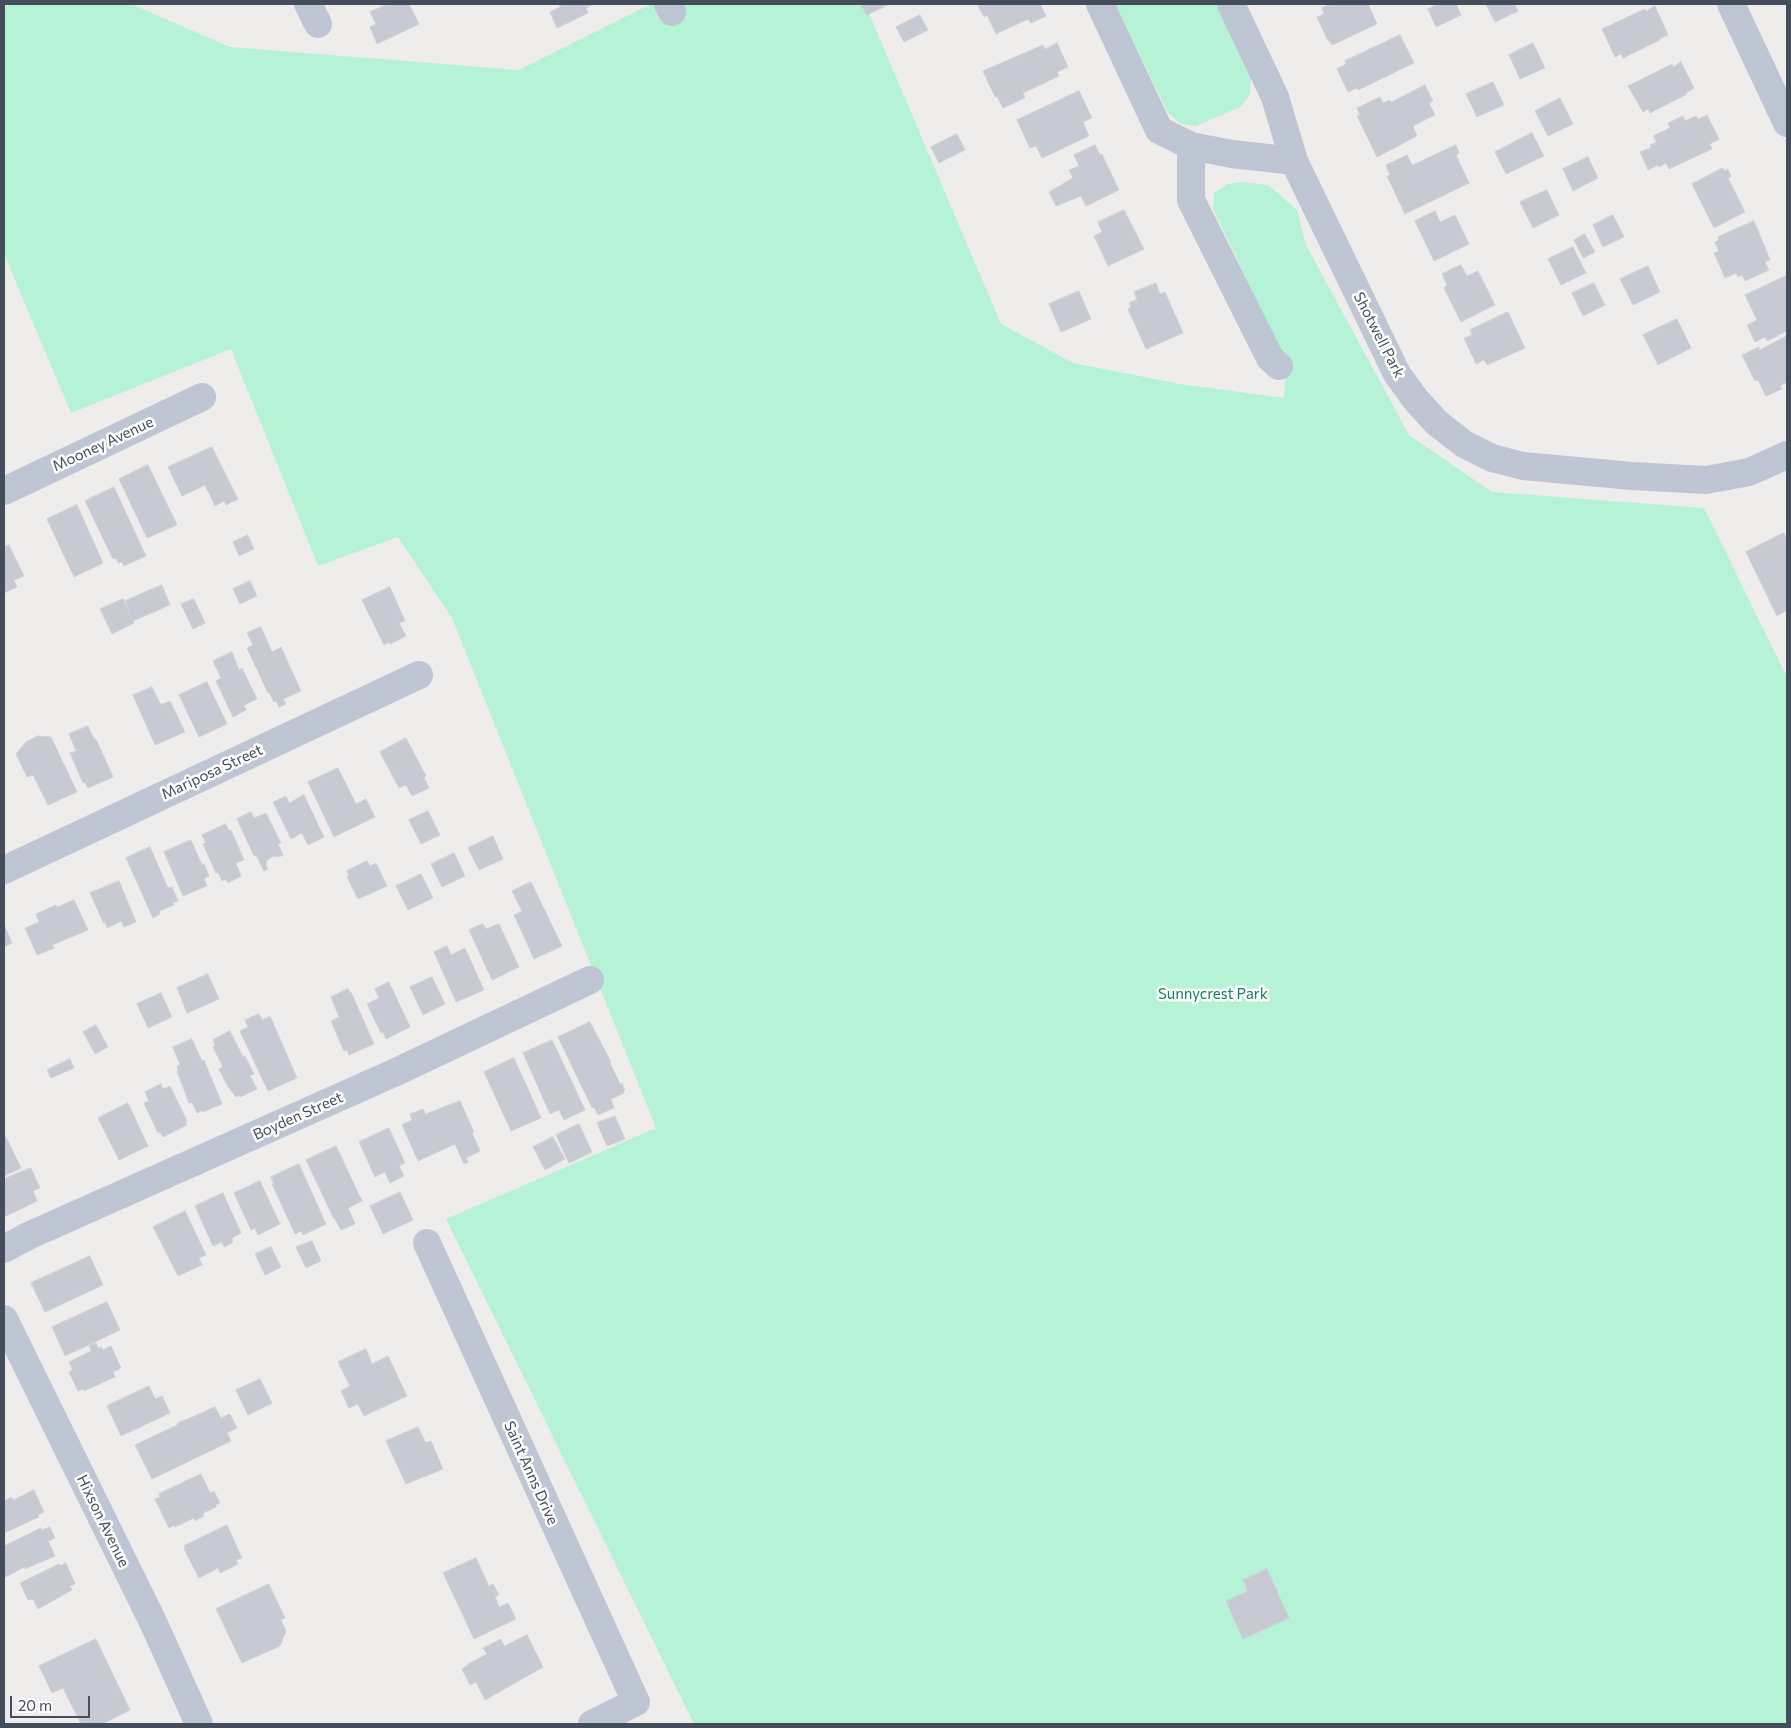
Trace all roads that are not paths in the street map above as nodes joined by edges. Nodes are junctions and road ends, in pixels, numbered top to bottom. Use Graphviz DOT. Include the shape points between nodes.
graph roads {
  1 [pos="1100,4"];
  2 [pos="1231,4"];
  3 [pos="1731,4"];
  4 [pos="1787,122"];
  5 [pos="1191,146"];
  6 [pos="1294,162"];
  7 [pos="1280,366"];
  8 [pos="202,397"];
  9 [pos="1787,454"];
  10 [pos="4,491"];
  11 [pos="420,675"];
  12 [pos="4,870"];
  13 [pos="590,980"];
  14 [pos="427,1243"];
  15 [pos="4,1249"];
  16 [pos="4,1319"];
  17 [pos="199,1724"];
  18 [pos="592,1724"];
  1 -- 5 [label="street" via="1159,130"];
  2 -- 6 [label="street, Shotwell Park" via="1276,97"];
  3 -- 4 [label="street"];
  5 -- 6 [label="street"];
  5 -- 7 [label="street" via="1191,200 1270,358"];
  6 -- 9 [label="street, Shotwell Park" via="1397,374 1437,424 1464,444 1492,458 1523,466 1706,480 1749,472"];
  8 -- 10 [label="street, Mooney Avenue"];
  11 -- 12 [label="street, Mariposa Street"];
  13 -- 15 [label="street, Boyden Street" via="396,1072"];
  14 -- 18 [label="street, Saint Anns Drive" via="636,1702"];
  16 -- 17 [label="street, Hixson Avenue" via="153,1622"];
}
